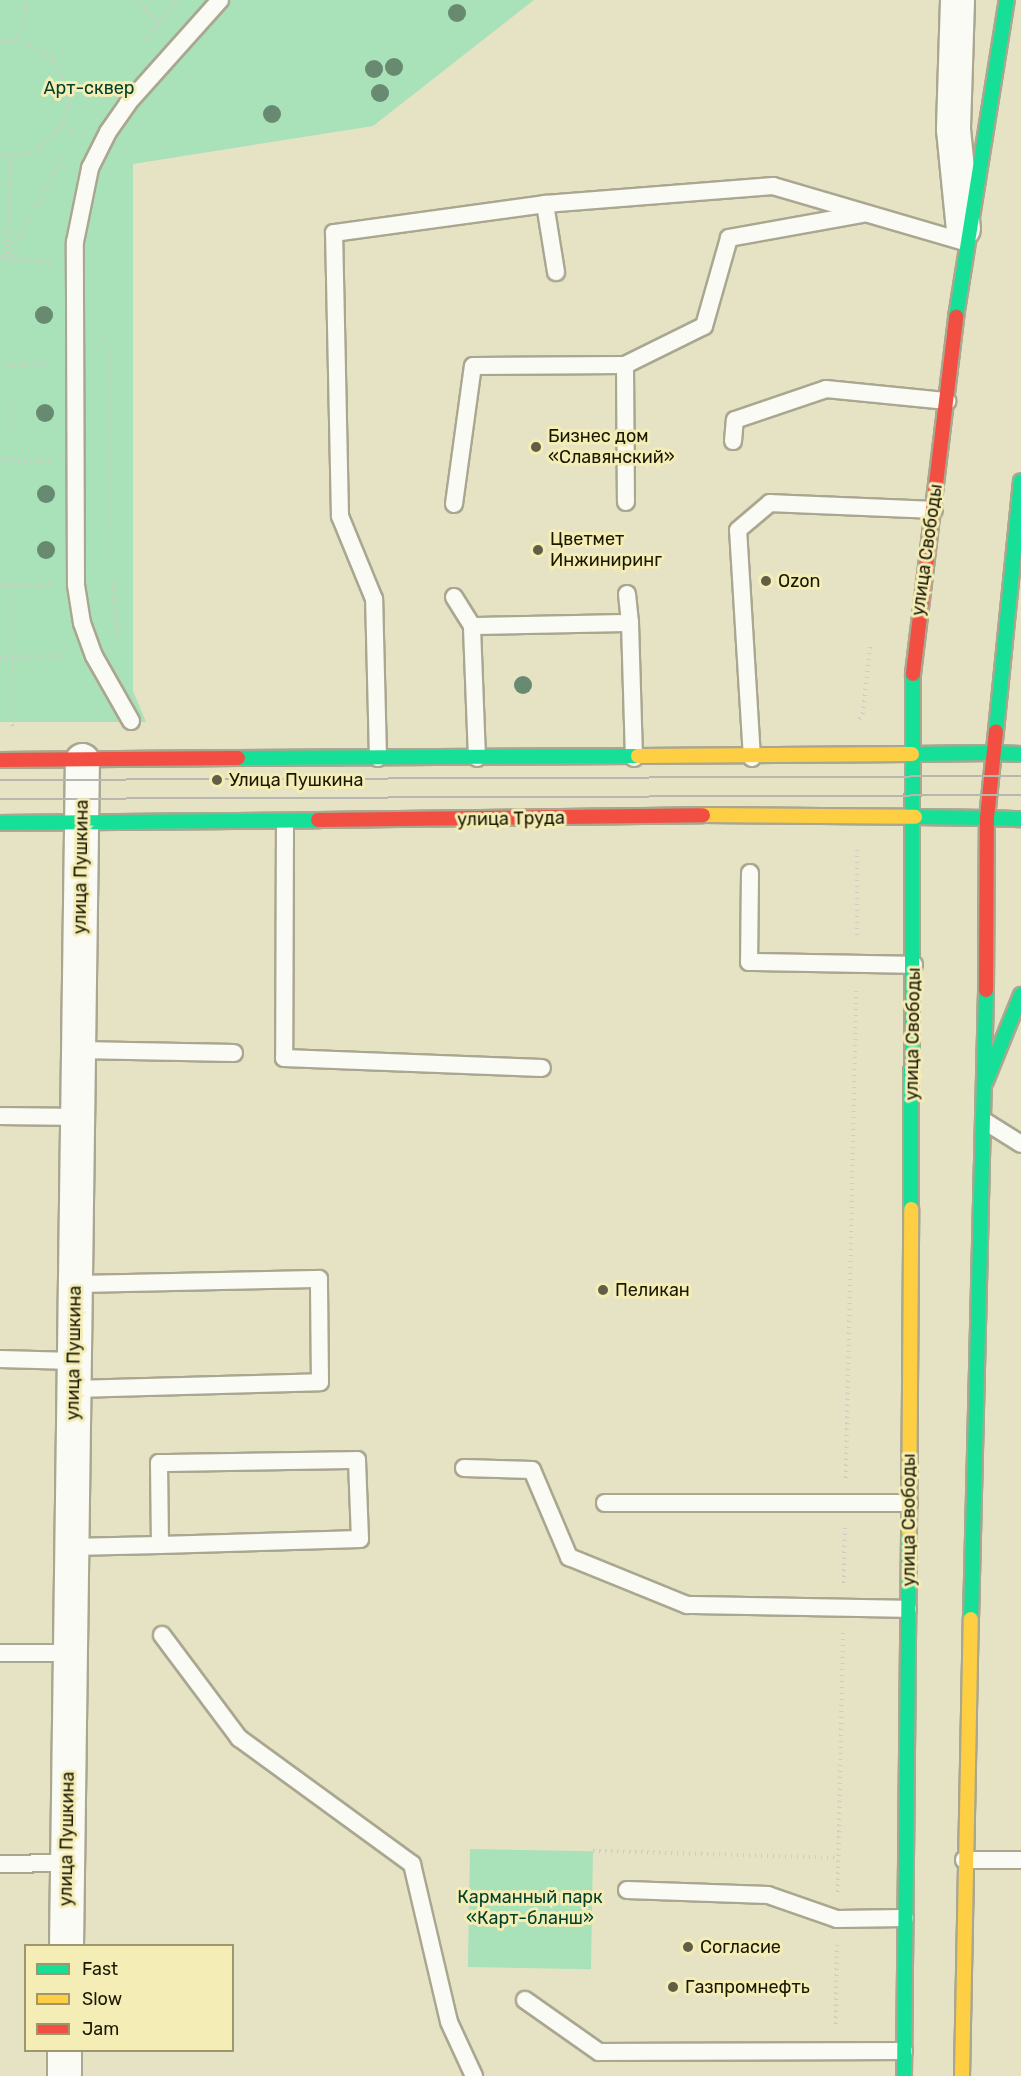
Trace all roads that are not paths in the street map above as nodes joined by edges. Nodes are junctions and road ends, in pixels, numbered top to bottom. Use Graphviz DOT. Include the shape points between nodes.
graph roads {
  1 [pos="220,0"];
  2 [pos="957,0"];
  3 [pos="1007,0"];
  4 [pos="545,204"];
  5 [pos="866,213"];
  6 [pos="965,242"];
  7 [pos="556,272"];
  8 [pos="626,365"];
  9 [pos="947,401"];
  10 [pos="733,441"];
  11 [pos="1021,481"];
  12 [pos="626,502"];
  13 [pos="454,504"];
  14 [pos="934,510"];
  15 [pos="627,594"];
  16 [pos="454,597"];
  17 [pos="630,623"];
  18 [pos="472,626"];
  19 [pos="131,721"];
  20 [pos="992,753"];
  21 [pos="912,754"];
  22 [pos="1021,754"];
  23 [pos="378,758"];
  24 [pos="477,758"];
  25 [pos="634,758"];
  26 [pos="752,758"];
  27 [pos="0,760"];
  28 [pos="82,760"];
  29 [pos="915,817"];
  30 [pos="987,818"];
  31 [pos="1021,819"];
  32 [pos="285,822"];
  33 [pos="0,823"];
  34 [pos="82,823"];
  35 [pos="750,873"];
  36 [pos="914,966"];
  37 [pos="1021,995"];
  38 [pos="78,1050"];
  39 [pos="234,1053"];
  40 [pos="542,1068"];
  41 [pos="986,1083"];
  42 [pos="0,1116"];
  43 [pos="77,1117"];
  44 [pos="986,1122"];
  45 [pos="1021,1144"];
  46 [pos="75,1284"];
  47 [pos="0,1359"];
  48 [pos="74,1375"];
  49 [pos="464,1468"];
  50 [pos="605,1503"];
  51 [pos="909,1503"];
  52 [pos="160,1545"];
  53 [pos="71,1547"];
  54 [pos="908,1609"];
  55 [pos="162,1635"];
  56 [pos="0,1653"];
  57 [pos="70,1653"];
  58 [pos="964,1860"];
  59 [pos="1021,1860"];
  60 [pos="67,1863"];
  61 [pos="0,1864"];
  62 [pos="627,1890"];
  63 [pos="905,1918"];
  64 [pos="66,1944"];
  65 [pos="525,2000"];
  66 [pos="904,2051"];
  67 [pos="64,2052"];
  68 [pos="64,2076"];
  69 [pos="474,2076"];
  70 [pos="904,2076"];
  71 [pos="962,2076"];
  1 -- 19 [label="lane" via="128,103 90,168 75,242 75,585 82,623 94,656"];
  2 -- 6 [label="street" via="953,129"];
  3 -- 6 [label="main road, улица Свободы"];
  4 -- 5 [label="lane" via="773,186"];
  4 -- 7 [label="lane"];
  4 -- 23 [label="lane" via="334,233 340,516 374,599"];
  5 -- 6 [label="lane"];
  5 -- 8 [label="lane" via="729,238 704,326"];
  6 -- 9 [label="main road, улица Свободы"];
  8 -- 12 [label="lane"];
  8 -- 13 [label="lane" via="473,366"];
  9 -- 10 [label="lane" via="826,389 735,420"];
  9 -- 14 [label="main road, улица Свободы"];
  11 -- 20 [label="main road"];
  14 -- 21 [label="main road, улица Свободы" via="913,651"];
  14 -- 26 [label="lane" via="770,502 738,530"];
  15 -- 17 [label="lane"];
  16 -- 18 [label="lane"];
  17 -- 18 [label="lane"];
  17 -- 25 [label="lane"];
  18 -- 24 [label="lane"];
  20 -- 21 [label="main road"];
  20 -- 22 [label="main road"];
  20 -- 30 [label="main road"];
  21 -- 26 [label="main road"];
  21 -- 29 [label="main road, улица Свободы"];
  23 -- 24 [label="main road"];
  23 -- 28 [label="main road"];
  24 -- 25 [label="main road"];
  25 -- 26 [label="main road"];
  27 -- 28 [label="main road"];
  28 -- 34 [label="street, улица Пушкина"];
  29 -- 30 [label="main road, улица Труда"];
  29 -- 32 [label="main road, улица Труда" via="841,814"];
  29 -- 36 [label="main road, улица Свободы"];
  30 -- 31 [label="main road, улица Труда"];
  30 -- 41 [label="main road"];
  32 -- 34 [label="main road, улица Труда"];
  32 -- 40 [label="lane" via="284,1058"];
  33 -- 34 [label="main road, улица Труда"];
  34 -- 38 [label="street, улица Пушкина"];
  35 -- 36 [label="lane" via="749,962"];
  36 -- 51 [label="main road, улица Свободы"];
  37 -- 41 [label="main road"];
  38 -- 39 [label="lane"];
  38 -- 43 [label="street, улица Пушкина"];
  41 -- 44 [label="main road"];
  42 -- 43 [label="lane"];
  43 -- 46 [label="street, улица Пушкина"];
  44 -- 45 [label="lane"];
  44 -- 58 [label="main road"];
  46 -- 48 [label="street, улица Пушкина"];
  46 -- 48 [label="lane" via="319,1279 320,1382"];
  47 -- 48 [label="lane"];
  48 -- 53 [label="street, улица Пушкина"];
  49 -- 54 [label="lane" via="532,1470 569,1557 687,1605"];
  50 -- 51 [label="lane"];
  51 -- 54 [label="main road, улица Свободы"];
  52 -- 52 [label="lane" via="360,1539 357,1460 159,1463"];
  52 -- 53 [label="lane"];
  53 -- 57 [label="street, улица Пушкина"];
  54 -- 63 [label="main road, улица Свободы"];
  55 -- 69 [label="lane" via="239,1738 412,1864 449,2022"];
  56 -- 57 [label="lane"];
  57 -- 60 [label="street, улица Пушкина"];
  58 -- 59 [label="lane"];
  58 -- 71 [label="main road"];
  60 -- 61 [label="lane"];
  60 -- 64 [label="street, улица Пушкина"];
  62 -- 63 [label="lane" via="768,1896 837,1919"];
  63 -- 66 [label="main road, улица Свободы"];
  65 -- 66 [label="lane" via="599,2052"];
  66 -- 70 [label="main road, улица Свободы"];
  67 -- 68 [label="street"];
}
